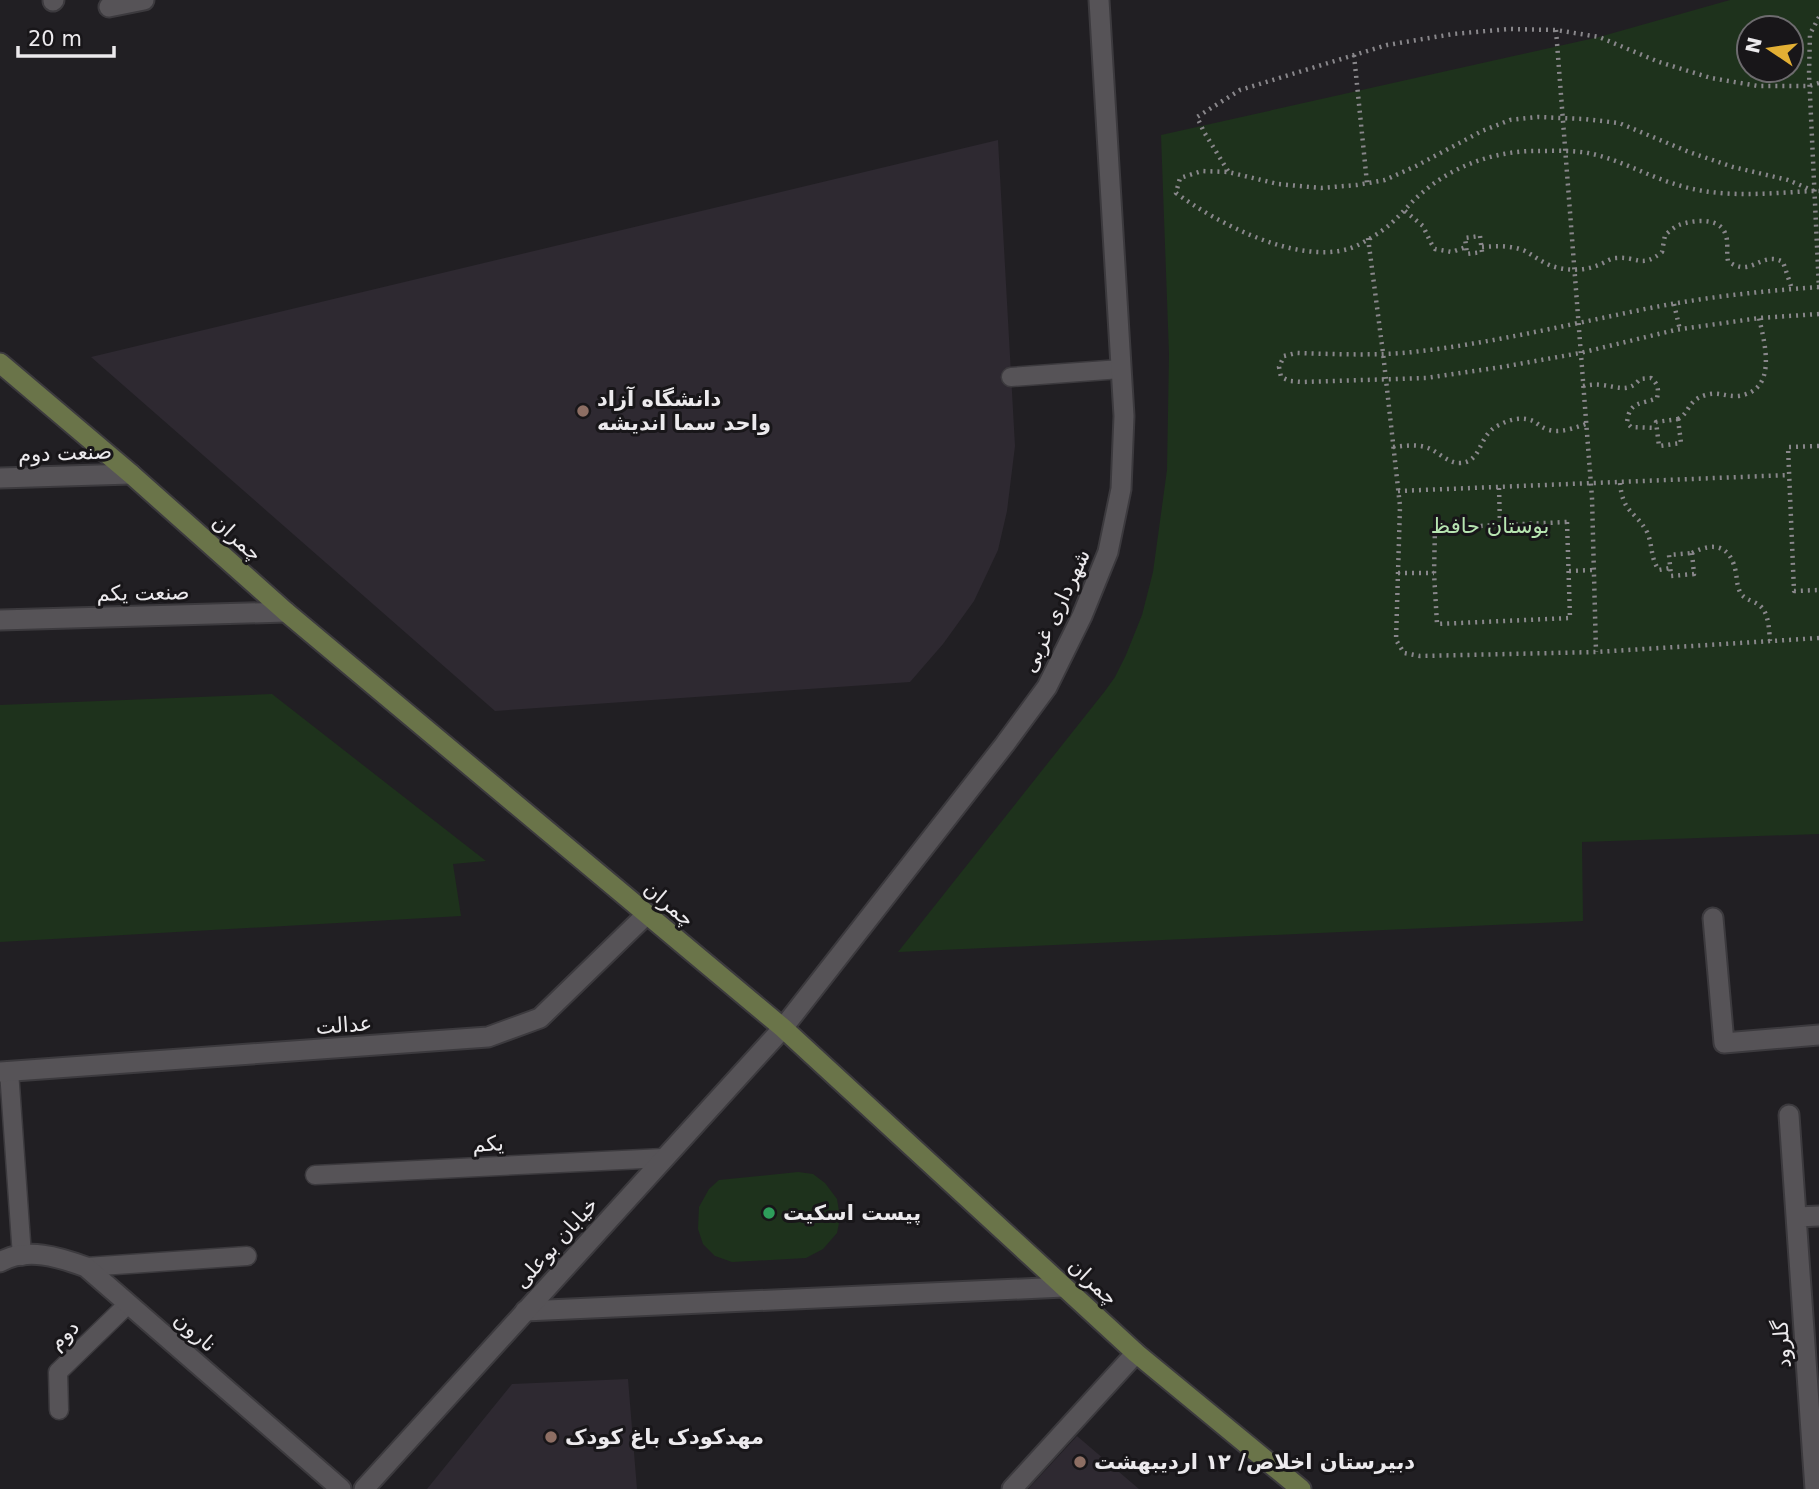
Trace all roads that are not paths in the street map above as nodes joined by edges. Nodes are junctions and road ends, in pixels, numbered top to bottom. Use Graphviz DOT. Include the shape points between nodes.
graph roads {
  1 [pos="144,0"];
  2 [pos="1099,0"];
  3 [pos="109,7"];
  4 [pos="0,363"];
  5 [pos="1121,369"];
  6 [pos="1011,377"];
  7 [pos="131,474"];
  8 [pos="0,478"];
  9 [pos="286,612"];
  10 [pos="0,620"];
  11 [pos="646,914"];
  12 [pos="1713,918"];
  13 [pos="783,1028"];
  14 [pos="1819,1035"];
  15 [pos="4,1072"];
  16 [pos="1789,1115"];
  17 [pos="664,1158"];
  18 [pos="315,1175"];
  19 [pos="1819,1216"];
  20 [pos="1797,1217"];
  21 [pos="22,1256"];
  22 [pos="247,1256"];
  23 [pos="0,1262"];
  24 [pos="86,1267"];
  25 [pos="1064,1287"];
  26 [pos="128,1304"];
  27 [pos="525,1311"];
  28 [pos="1136,1353"];
  29 [pos="59,1410"];
  30 [pos="341,1489"];
  31 [pos="364,1489"];
  32 [pos="1012,1489"];
  33 [pos="1301,1489"];
  34 [pos="1815,1489"];
  1 -- 3 [label="street"];
  2 -- 5 [label="street, شهرداری غربی"];
  4 -- 7 [label="main road, چمران"];
  5 -- 6 [label="lane"];
  5 -- 13 [label="street, شهرداری غربی" via="1121,489 1108,552 1047,687"];
  7 -- 8 [label="street, صنعت دوم"];
  7 -- 9 [label="main road, چمران"];
  9 -- 10 [label="street, صنعت یکم"];
  9 -- 11 [label="main road, چمران"];
  11 -- 13 [label="main road, چمران"];
  11 -- 15 [label="street, عدالت" via="540,1018 488,1037"];
  12 -- 14 [label="street" via="1724,1042"];
  13 -- 17 [label="street, خیابان بوعلی"];
  13 -- 25 [label="main road, چمران"];
  15 -- 21 [label="lane"];
  16 -- 20 [label="street, گلرود"];
  17 -- 18 [label="lane, یکم"];
  17 -- 27 [label="street, خیابان بوعلی"];
  19 -- 20 [label="street"];
  20 -- 34 [label="street, گلرود"];
  21 -- 23 [label="street, نارون"];
  21 -- 24 [label="street, نارون" via="60,1257"];
  22 -- 24 [label="lane"];
  24 -- 26 [label="street, نارون"];
  25 -- 27 [label="street"];
  25 -- 28 [label="main road, چمران"];
  26 -- 29 [label="lane, دوم" via="58,1372"];
  26 -- 30 [label="street, نارون"];
  27 -- 31 [label="street, خیابان بوعلی"];
  28 -- 32 [label="street"];
  28 -- 33 [label="main road, چمران"];
}
